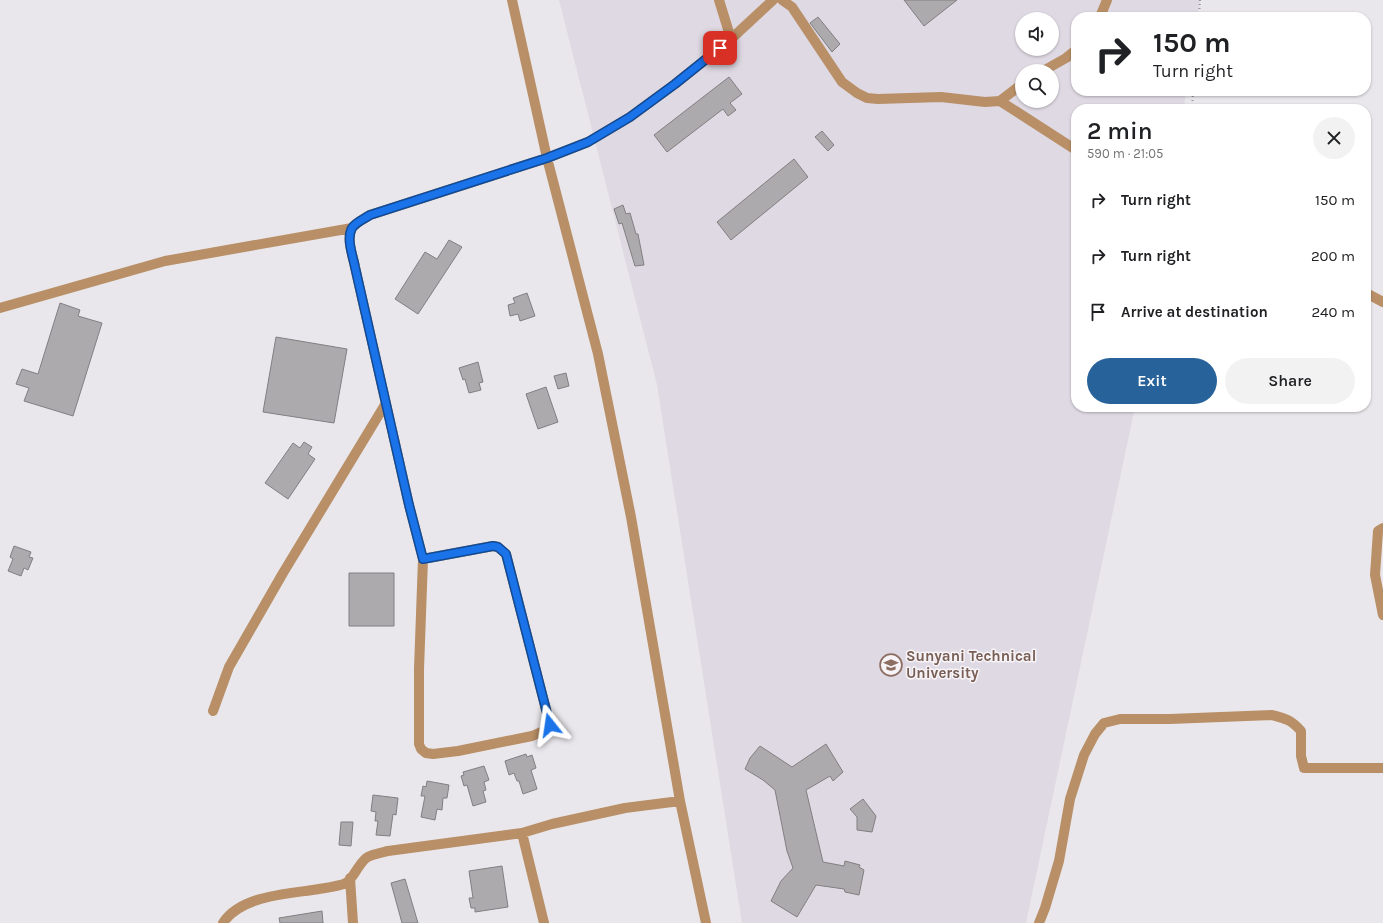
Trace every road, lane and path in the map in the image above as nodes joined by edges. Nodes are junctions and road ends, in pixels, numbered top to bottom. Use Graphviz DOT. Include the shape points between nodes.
graph roads {
  1 [pos="512,0"];
  2 [pos="719,0"];
  3 [pos="773,0"];
  4 [pos="782,0"];
  5 [pos="1107,0"];
  6 [pos="1200,0"];
  7 [pos="1102,12"];
  8 [pos="1199,12"];
  9 [pos="731,39"];
  10 [pos="1071,54"];
  11 [pos="1056,64"];
  12 [pos="1015,89"];
  13 [pos="1000,101"];
  14 [pos="1071,147"];
  15 [pos="547,158"];
  16 [pos="352,228"];
  17 [pos="1371,296"];
  18 [pos="1383,302"];
  19 [pos="0,308"];
  20 [pos="386,403"];
  21 [pos="1383,528"];
  22 [pos="423,559"];
  23 [pos="1383,615"];
  24 [pos="213,711"];
  25 [pos="1383,768"];
  26 [pos="680,801"];
  27 [pos="522,833"];
  28 [pos="350,878"];
  29 [pos="222,923"];
  30 [pos="353,923"];
  31 [pos="544,923"];
  32 [pos="706,923"];
  33 [pos="1039,923"];
  1 -- 15 [label="street"];
  2 -- 9 [label="street"];
  3 -- 9 [label="street"];
  4 -- 13 [label="street" via="792,7 842,82 867,98 941,97 985,102"];
  5 -- 7 [label="street"];
  6 -- 8 [label="path"];
  9 -- 15 [label="street" via="630,117 588,142"];
  10 -- 11 [label="street"];
  12 -- 13 [label="street"];
  13 -- 14 [label="street"];
  15 -- 16 [label="street" via="370,215"];
  15 -- 26 [label="street" via="601,370 631,517"];
  16 -- 19 [label="street" via="165,261"];
  16 -- 20 [label="street" via="351,245"];
  17 -- 18 [label="street"];
  20 -- 22 [label="street"];
  20 -- 24 [label="street" via="229,667"];
  21 -- 23 [label="street" via="1378,531 1375,575"];
  22 -- 22 [label="street" via="419,668 420,749 433,754 458,751 525,738 546,730 550,725 506,554 493,546"];
  25 -- 33 [label="street" via="1304,768 1301,756 1301,731 1288,719 1272,716 1120,719 1104,723 1084,755 1070,799 1059,860"];
  26 -- 27 [label="street" via="625,808"];
  26 -- 32 [label="street"];
  27 -- 28 [label="street" via="371,855 362,860"];
  27 -- 31 [label="street"];
  28 -- 29 [label="street" via="346,883 328,888 247,903 234,910"];
  28 -- 30 [label="street"];
}
